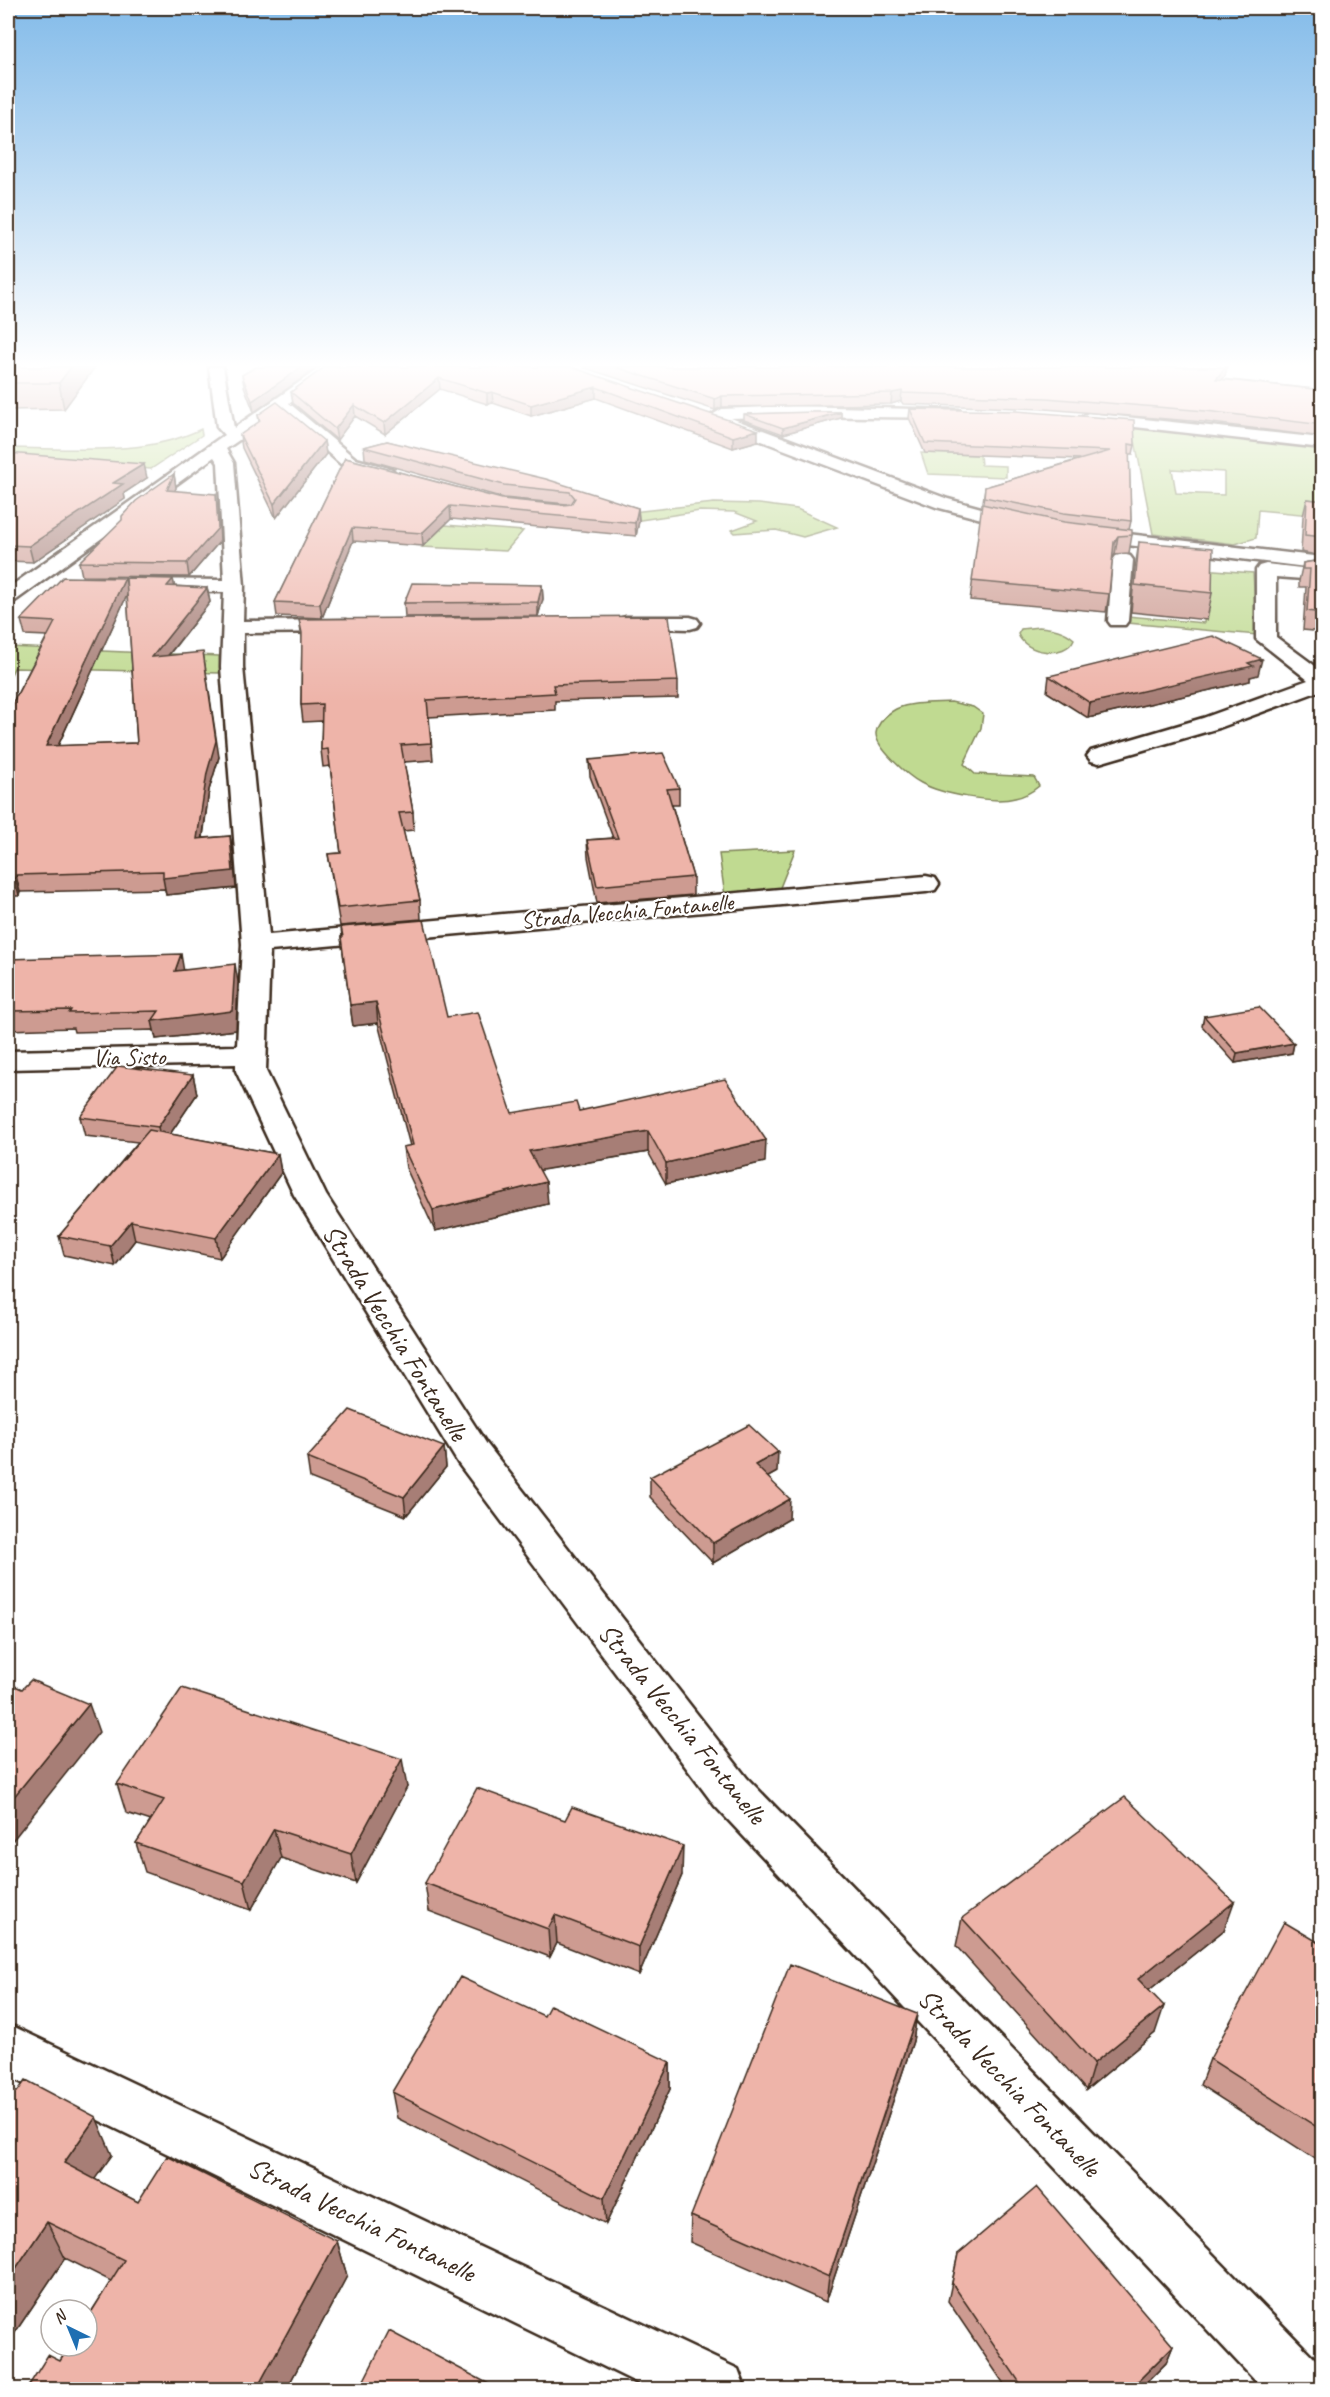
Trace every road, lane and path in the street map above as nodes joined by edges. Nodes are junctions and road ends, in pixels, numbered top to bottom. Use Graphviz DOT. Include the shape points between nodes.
graph roads {
  1 [pos="170,479"];
  2 [pos="227,479"];
  3 [pos="879,479"];
  4 [pos="1044,529"];
  5 [pos="1073,534"];
  6 [pos="1147,562"];
  7 [pos="1323,563"];
  8 [pos="1171,564"];
  9 [pos="1266,571"];
  10 [pos="1323,575"];
  11 [pos="17,583"];
  12 [pos="61,585"];
  13 [pos="114,585"];
  14 [pos="234,586"];
  15 [pos="8,597"];
  16 [pos="1118,621"];
  17 [pos="690,623"];
  18 [pos="608,624"];
  19 [pos="361,626"];
  20 [pos="233,627"];
  21 [pos="1099,756"];
  22 [pos="926,884"];
  23 [pos="256,944"];
  24 [pos="251,1055"];
  25 [pos="8,1060"];
  26 [pos="8,2049"];
  27 [pos="717,2390"];
  28 [pos="1305,2390"];
  1 -- 11 [label="street"];
  2 -- 14 [label="street, Strada Vecchia Fontanelle"];
  3 -- 4 [label="street" via="942,502"];
  5 -- 7 [label="street"];
  6 -- 16 [label="street" via="1119,560"];
  8 -- 9 [label="street"];
  9 -- 10 [label="street"];
  9 -- 21 [label="street" via="1266,639 1320,683 1172,737"];
  11 -- 12 [label="street"];
  11 -- 15 [label="street"];
  13 -- 14 [label="street"];
  14 -- 20 [label="street, Strada Vecchia Fontanelle"];
  17 -- 18 [label="street"];
  19 -- 20 [label="street"];
  20 -- 23 [label="street, Strada Vecchia Fontanelle" via="232,667"];
  22 -- 23 [label="street, Strada Vecchia Fontanelle"];
  23 -- 24 [label="street, Strada Vecchia Fontanelle"];
  24 -- 25 [label="street, Via Sisto"];
  24 -- 28 [label="street, Strada Vecchia Fontanelle" via="251,1071 310,1195 472,1453 731,1792"];
  26 -- 27 [label="street, Strada Vecchia Fontanelle"];
}
